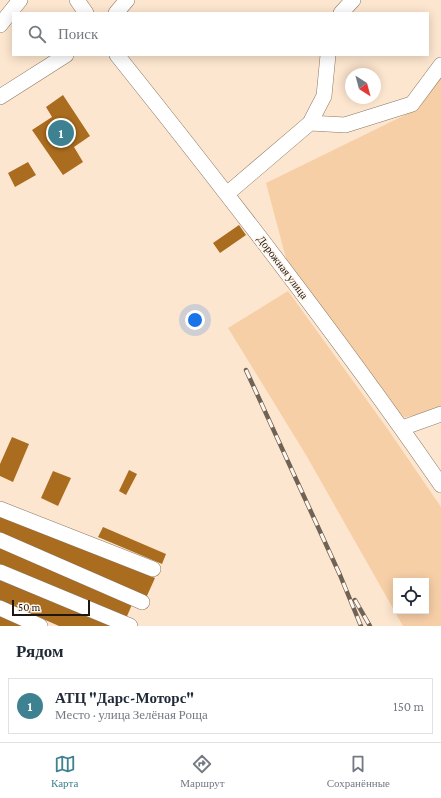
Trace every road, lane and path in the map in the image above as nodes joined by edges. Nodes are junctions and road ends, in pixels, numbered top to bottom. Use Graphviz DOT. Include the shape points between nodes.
graph roads {
  1 [pos="20,0"];
  2 [pos="78,0"];
  3 [pos="127,0"];
  4 [pos="353,0"];
  5 [pos="85,12"];
  6 [pos="117,12"];
  7 [pos="342,12"];
  8 [pos="0,25"];
  9 [pos="64,56"];
  10 [pos="118,56"];
  11 [pos="328,56"];
  12 [pos="441,65"];
  13 [pos="0,97"];
  14 [pos="310,123"];
  15 [pos="228,193"];
  16 [pos="441,414"];
  17 [pos="402,428"];
  18 [pos="441,485"];
  19 [pos="0,509"];
  20 [pos="0,540"];
  21 [pos="153,570"];
  22 [pos="0,572"];
  23 [pos="142,602"];
  24 [pos="0,608"];
  25 [pos="40,626"];
  26 [pos="130,626"];
  1 -- 8 [label="street"];
  2 -- 5 [label="street"];
  3 -- 6 [label="street"];
  4 -- 7 [label="street"];
  9 -- 13 [label="street"];
  10 -- 15 [label="street, Дорожная улица"];
  11 -- 14 [label="street" via="324,96"];
  12 -- 14 [label="street" via="412,104 345,125"];
  14 -- 15 [label="street"];
  15 -- 17 [label="street, Дорожная улица"];
  16 -- 17 [label="street"];
  17 -- 18 [label="street, Дорожная улица"];
  19 -- 21 [label="street"];
  20 -- 23 [label="street"];
  22 -- 26 [label="street"];
  24 -- 25 [label="street"];
}
